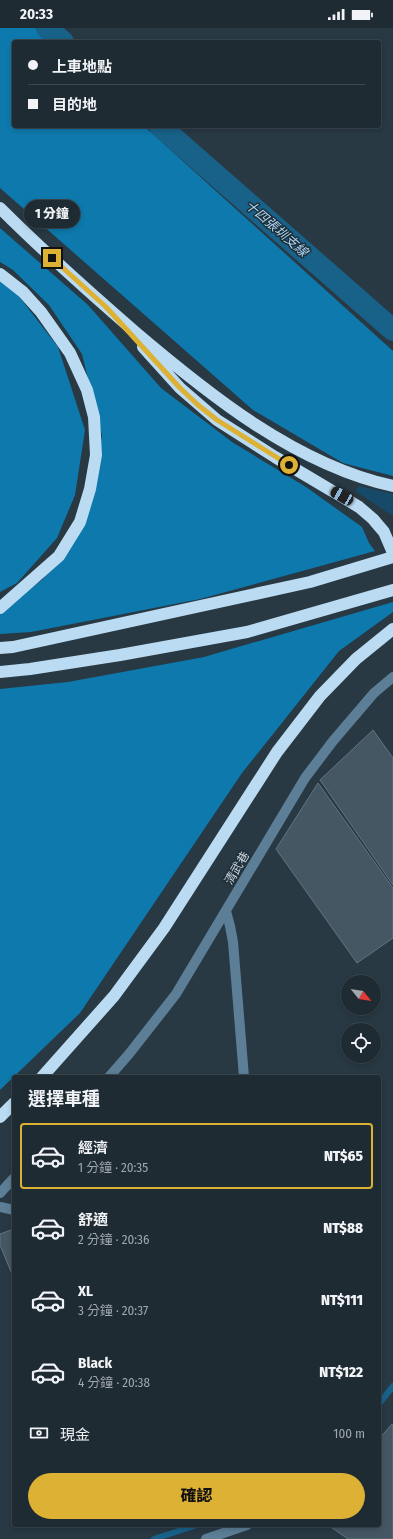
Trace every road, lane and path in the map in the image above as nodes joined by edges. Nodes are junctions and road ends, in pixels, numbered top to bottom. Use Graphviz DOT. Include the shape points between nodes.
graph roads {
  1 [pos="0,208"];
  2 [pos="0,274"];
  3 [pos="106,307"];
  4 [pos="393,486"];
  5 [pos="393,553"];
  6 [pos="393,557"];
  7 [pos="393,590"];
  8 [pos="0,608"];
  9 [pos="393,629"];
  10 [pos="0,648"];
  11 [pos="0,672"];
  12 [pos="393,677"];
  13 [pos="226,911"];
  14 [pos="44,1075"];
  15 [pos="111,1075"];
  16 [pos="244,1075"];
  17 [pos="12,1106"];
  18 [pos="0,1117"];
  19 [pos="12,1180"];
  20 [pos="0,1193"];
  21 [pos="0,1207"];
  22 [pos="12,1210"];
  23 [pos="241,1527"];
  24 [pos="206,1539"];
  1 -- 3 [label="highway"];
  2 -- 8 [label="highway" via="23,292 41,312 70,353 87,390 94,417 96,456 80,522 59,556"];
  3 -- 4 [label="highway" via="221,401 272,435 323,463 372,482"];
  3 -- 5 [label="highway" via="198,405 269,453 359,507 374,519 384,532"];
  6 -- 10 [label="highway" via="310,582 104,628"];
  7 -- 11 [label="highway" via="248,632 120,655"];
  9 -- 14 [label="highway" via="356,659 316,702 277,752 164,928 114,996"];
  12 -- 13 [label="lane, 清武巷" via="369,699 332,741 305,778"];
  13 -- 15 [label="lane, 清武巷" via="176,994"];
  13 -- 16 [label="lane" via="233,942"];
  17 -- 18 [label="highway"];
  19 -- 20 [label="lane"];
  21 -- 22 [label="lane"];
  23 -- 24 [label="lane"];
}
